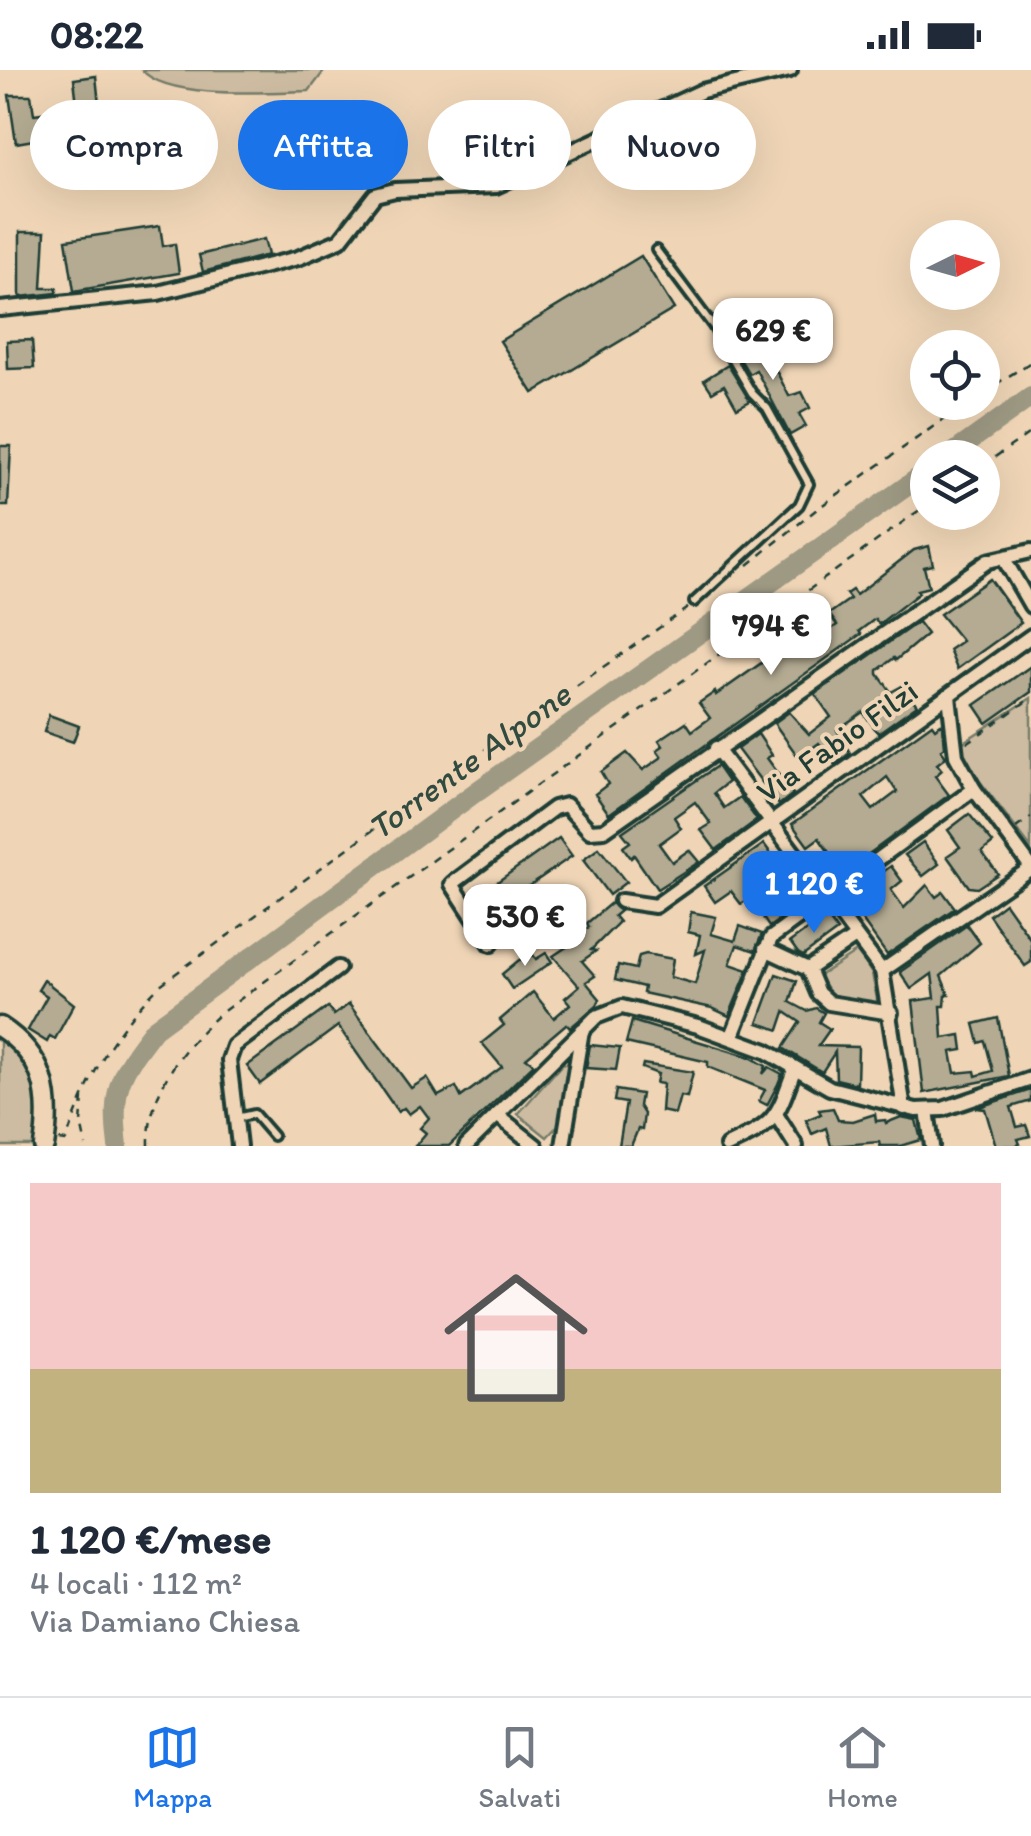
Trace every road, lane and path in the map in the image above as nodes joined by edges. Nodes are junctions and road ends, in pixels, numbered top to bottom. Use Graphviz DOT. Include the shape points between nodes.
graph roads {
  1 [pos="790,70"];
  2 [pos="656,250"];
  3 [pos="0,309"];
  4 [pos="1031,362"];
  5 [pos="1000,382"];
  6 [pos="943,420"];
  7 [pos="1031,432"];
  8 [pos="1000,454"];
  9 [pos="910,517"];
  10 [pos="1031,551"];
  11 [pos="1004,559"];
  12 [pos="740,572"];
  13 [pos="694,602"];
  14 [pos="1031,606"];
  15 [pos="1031,636"];
  16 [pos="949,696"];
  17 [pos="1031,699"];
  18 [pos="716,748"];
  19 [pos="955,751"];
  20 [pos="974,789"];
  21 [pos="1031,817"];
  22 [pos="769,822"];
  23 [pos="1008,834"];
  24 [pos="1031,867"];
  25 [pos="825,897"];
  26 [pos="621,901"];
  27 [pos="854,938"];
  28 [pos="491,944"];
  29 [pos="765,949"];
  30 [pos="338,968"];
  31 [pos="808,970"];
  32 [pos="882,971"];
  33 [pos="891,1013"];
  34 [pos="0,1026"];
  35 [pos="582,1030"];
  36 [pos="732,1036"];
  37 [pos="794,1070"];
  38 [pos="1031,1079"];
  39 [pos="83,1091"];
  40 [pos="904,1108"];
  41 [pos="927,1110"];
  42 [pos="498,1115"];
  43 [pos="777,1116"];
  44 [pos="234,1118"];
  45 [pos="272,1136"];
  46 [pos="66,1140"];
  47 [pos="45,1143"];
  48 [pos="72,1145"];
  49 [pos="86,1146"];
  50 [pos="148,1146"];
  51 [pos="239,1146"];
  52 [pos="466,1146"];
  53 [pos="536,1146"];
  54 [pos="563,1146"];
  55 [pos="727,1146"];
  56 [pos="796,1146"];
  57 [pos="932,1146"];
  1 -- 3 [label="street" via="702,91 496,186 375,195 340,240 298,258 158,293"];
  2 -- 13 [label="lane" via="713,326 809,484 800,504"];
  4 -- 5 [label="path"];
  6 -- 12 [label="path"];
  7 -- 8 [label="path"];
  9 -- 50 [label="path" via="218,1015 163,1085"];
  10 -- 11 [label="street"];
  11 -- 14 [label="street"];
  11 -- 18 [label="street" via="988,561"];
  13 -- 39 [label="path" via="160,985 128,1016"];
  15 -- 16 [label="street, Via Fabio Filzi"];
  16 -- 19 [label="street"];
  16 -- 22 [label="street, Via Fabio Filzi"];
  17 -- 19 [label="path"];
  18 -- 22 [label="street"];
  18 -- 28 [label="street" via="604,830 590,831 560,804 452,884"];
  19 -- 20 [label="street"];
  20 -- 23 [label="street"];
  20 -- 25 [label="street"];
  21 -- 23 [label="path"];
  22 -- 25 [label="street"];
  22 -- 26 [label="street, Via Fabio Filzi" via="656,906"];
  23 -- 24 [label="street"];
  24 -- 32 [label="street"];
  25 -- 27 [label="street"];
  25 -- 29 [label="street"];
  27 -- 31 [label="street"];
  27 -- 32 [label="street"];
  29 -- 31 [label="street"];
  29 -- 36 [label="street"];
  30 -- 44 [label="street" via="234,1046"];
  31 -- 33 [label="street" via="829,1003"];
  32 -- 33 [label="street"];
  33 -- 40 [label="street"];
  34 -- 47 [label="street" via="28,1048 44,1078"];
  35 -- 36 [label="street" via="605,1011 622,1007"];
  35 -- 42 [label="street"];
  35 -- 54 [label="street"];
  36 -- 37 [label="street"];
  37 -- 40 [label="street" via="830,1088"];
  37 -- 43 [label="street"];
  38 -- 41 [label="street"];
  39 -- 46 [label="path"];
  39 -- 49 [label="path"];
  40 -- 41 [label="street"];
  41 -- 57 [label="street"];
  42 -- 52 [label="street"];
  42 -- 53 [label="street"];
  43 -- 55 [label="street"];
  43 -- 56 [label="street"];
  44 -- 45 [label="lane" via="254,1114"];
  44 -- 51 [label="street"];
  46 -- 47 [label="path"];
  46 -- 48 [label="path"];
}
